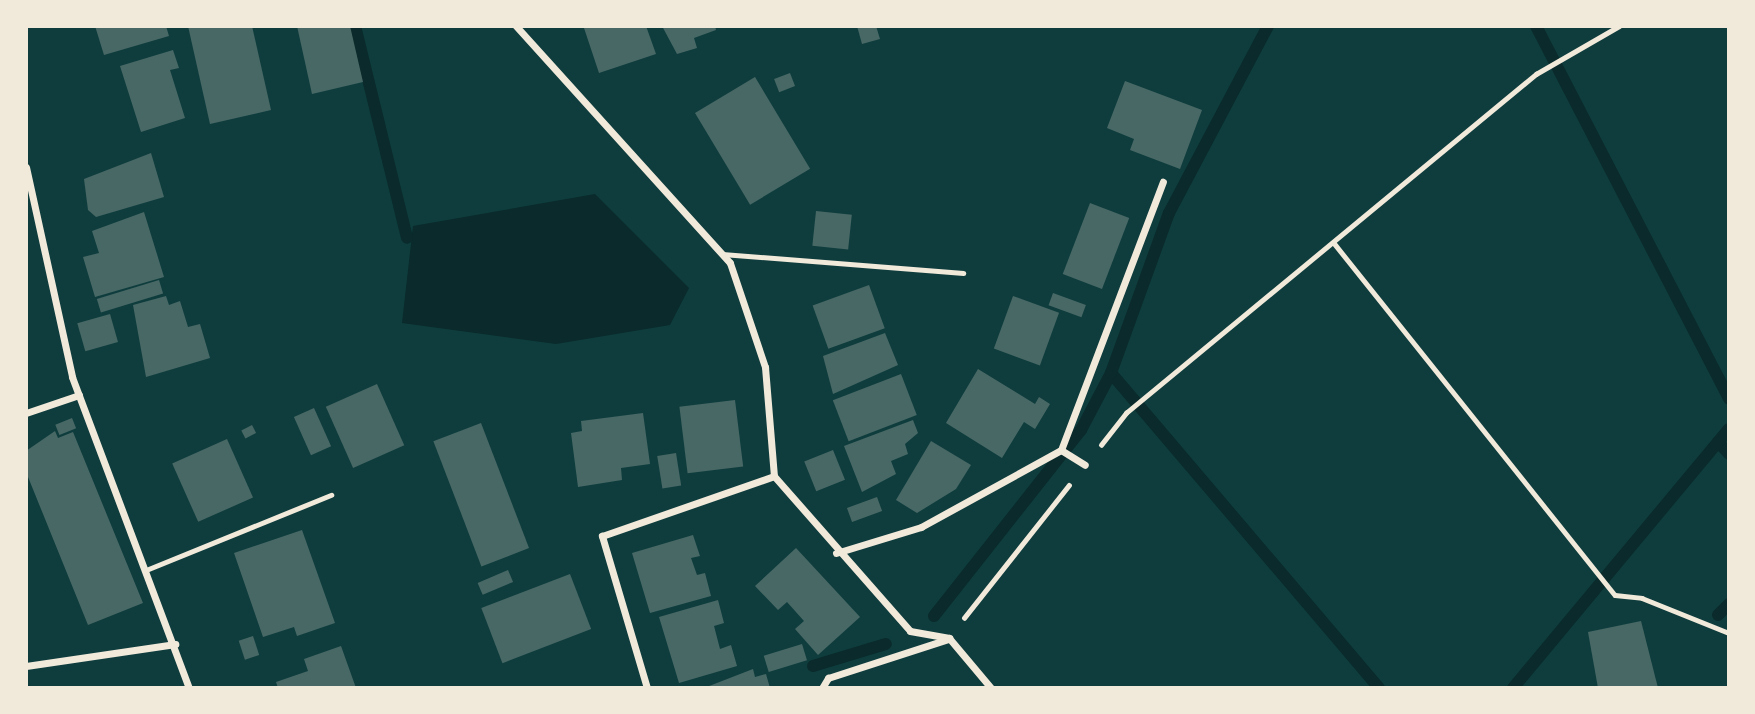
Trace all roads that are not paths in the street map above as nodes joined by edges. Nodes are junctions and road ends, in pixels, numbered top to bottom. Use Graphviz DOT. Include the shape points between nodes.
graph roads {
  1 [pos="516,26"];
  2 [pos="26,167"];
  3 [pos="1163,182"];
  4 [pos="722,254"];
  5 [pos="963,273"];
  6 [pos="79,395"];
  7 [pos="26,413"];
  8 [pos="1061,450"];
  9 [pos="1084,464"];
  10 [pos="774,476"];
  11 [pos="331,495"];
  12 [pos="836,553"];
  13 [pos="146,570"];
  14 [pos="949,638"];
  15 [pos="175,644"];
  16 [pos="26,666"];
  17 [pos="190,688"];
  18 [pos="647,688"];
  19 [pos="822,688"];
  20 [pos="991,688"];
  1 -- 4 [label="street"];
  2 -- 6 [label="street"];
  3 -- 8 [label="street"];
  4 -- 5 [label="lane"];
  4 -- 10 [label="street" via="765,367"];
  6 -- 7 [label="street"];
  6 -- 13 [label="street"];
  8 -- 9 [label="street"];
  8 -- 12 [label="street" via="921,527"];
  10 -- 12 [label="street"];
  10 -- 18 [label="street" via="602,536"];
  11 -- 13 [label="lane"];
  12 -- 14 [label="street" via="909,631"];
  13 -- 15 [label="street"];
  14 -- 19 [label="street" via="828,678"];
  14 -- 20 [label="street"];
  15 -- 16 [label="street"];
  15 -- 17 [label="street"];
}
